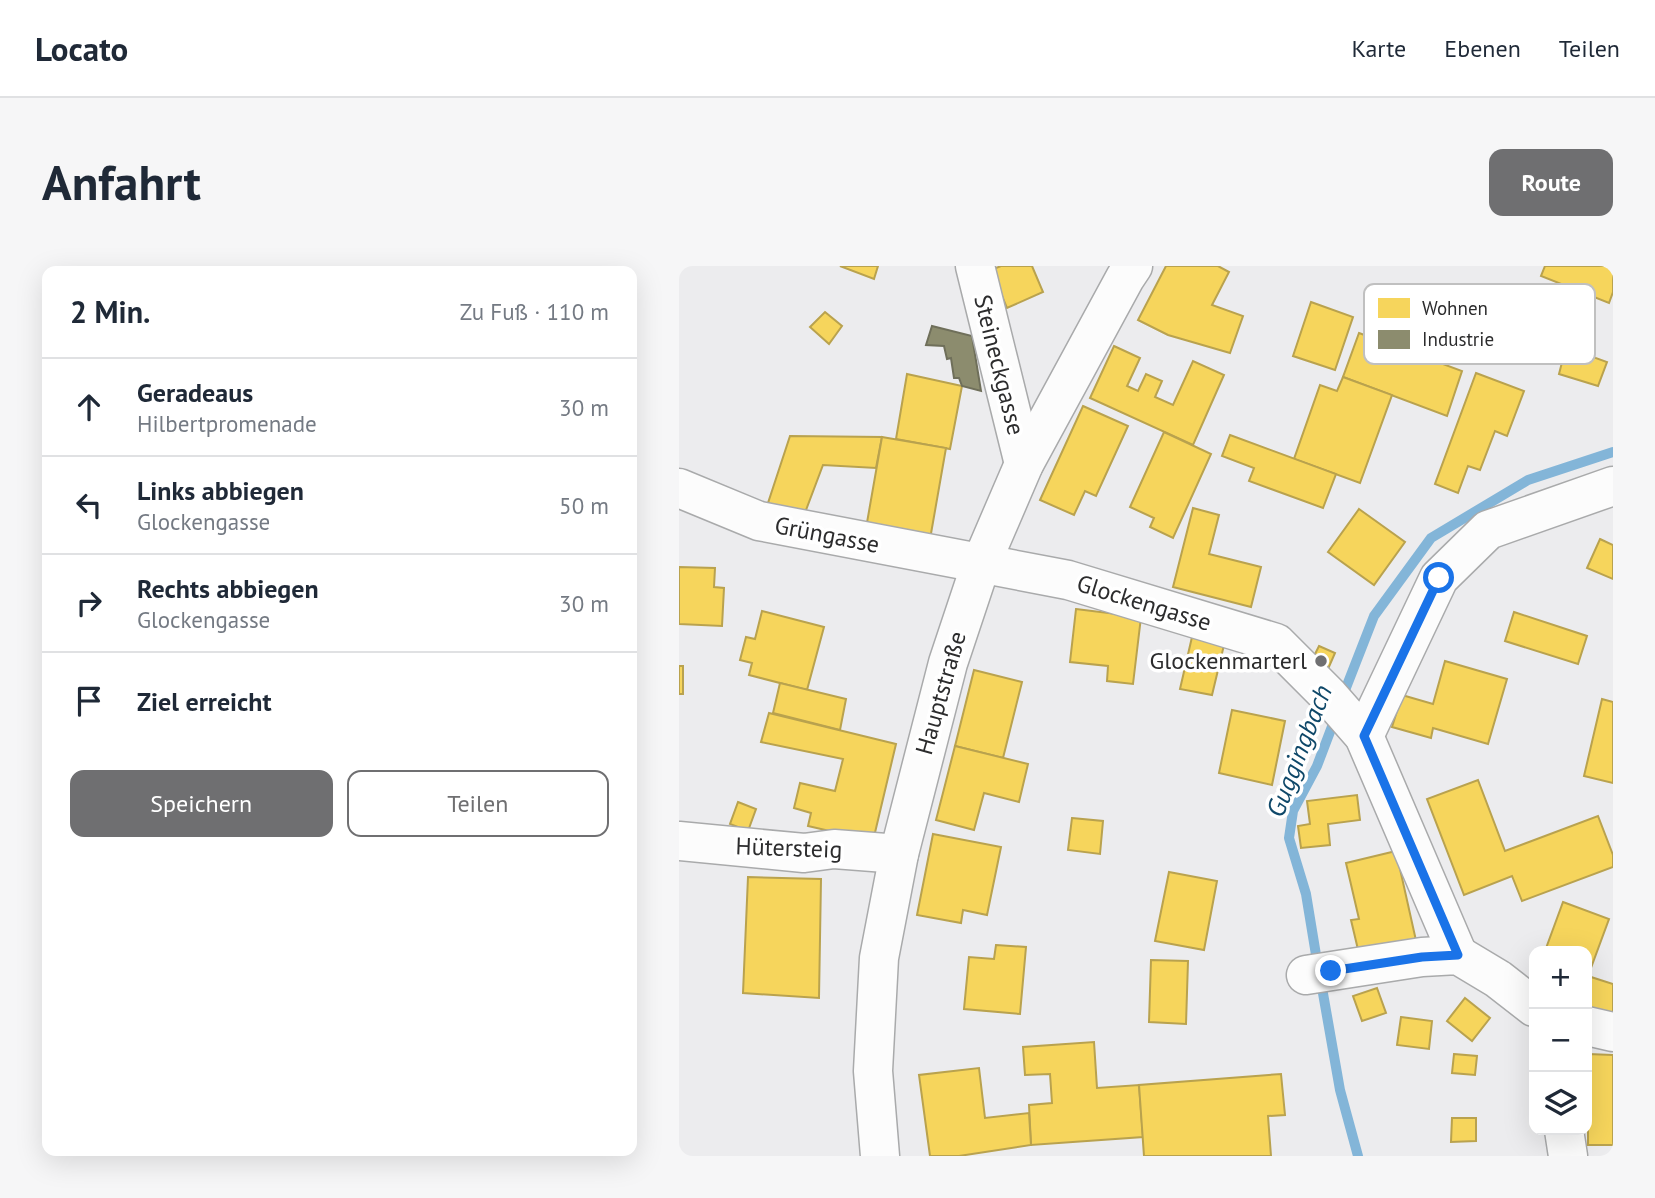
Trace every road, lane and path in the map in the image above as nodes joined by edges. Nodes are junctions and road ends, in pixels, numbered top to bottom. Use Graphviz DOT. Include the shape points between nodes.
graph roads {
  1 [pos="975,266"];
  2 [pos="1133,266"];
  3 [pos="1024,464"];
  4 [pos="1613,486"];
  5 [pos="679,488"];
  6 [pos="981,565"];
  7 [pos="1348,718"];
  8 [pos="679,841"];
  9 [pos="899,854"];
  10 [pos="1458,955"];
  11 [pos="1316,973"];
  12 [pos="1529,1003"];
  13 [pos="1592,1027"];
  14 [pos="1613,1032"];
  15 [pos="1565,1135"];
  16 [pos="877,1155"];
  17 [pos="1568,1156"];
  1 -- 3 [label="street, Steineckgasse"];
  2 -- 3 [label="street, Hauptstraße"];
  3 -- 6 [label="street, Hauptstraße"];
  4 -- 7 [label="street" via="1488,530 1439,578"];
  5 -- 6 [label="street, Grüngasse" via="759,522"];
  6 -- 7 [label="street, Glockengasse" via="1068,580 1276,643"];
  6 -- 9 [label="street, Hauptstraße" via="948,663"];
  7 -- 10 [label="street, Glockengasse"];
  8 -- 9 [label="street, Hütersteig" via="804,853 834,849"];
  9 -- 16 [label="street, Hauptstraße" via="879,958 873,1071"];
  10 -- 11 [label="street"];
  10 -- 12 [label="street"];
  13 -- 14 [label="street"];
  15 -- 17 [label="street"];
}
